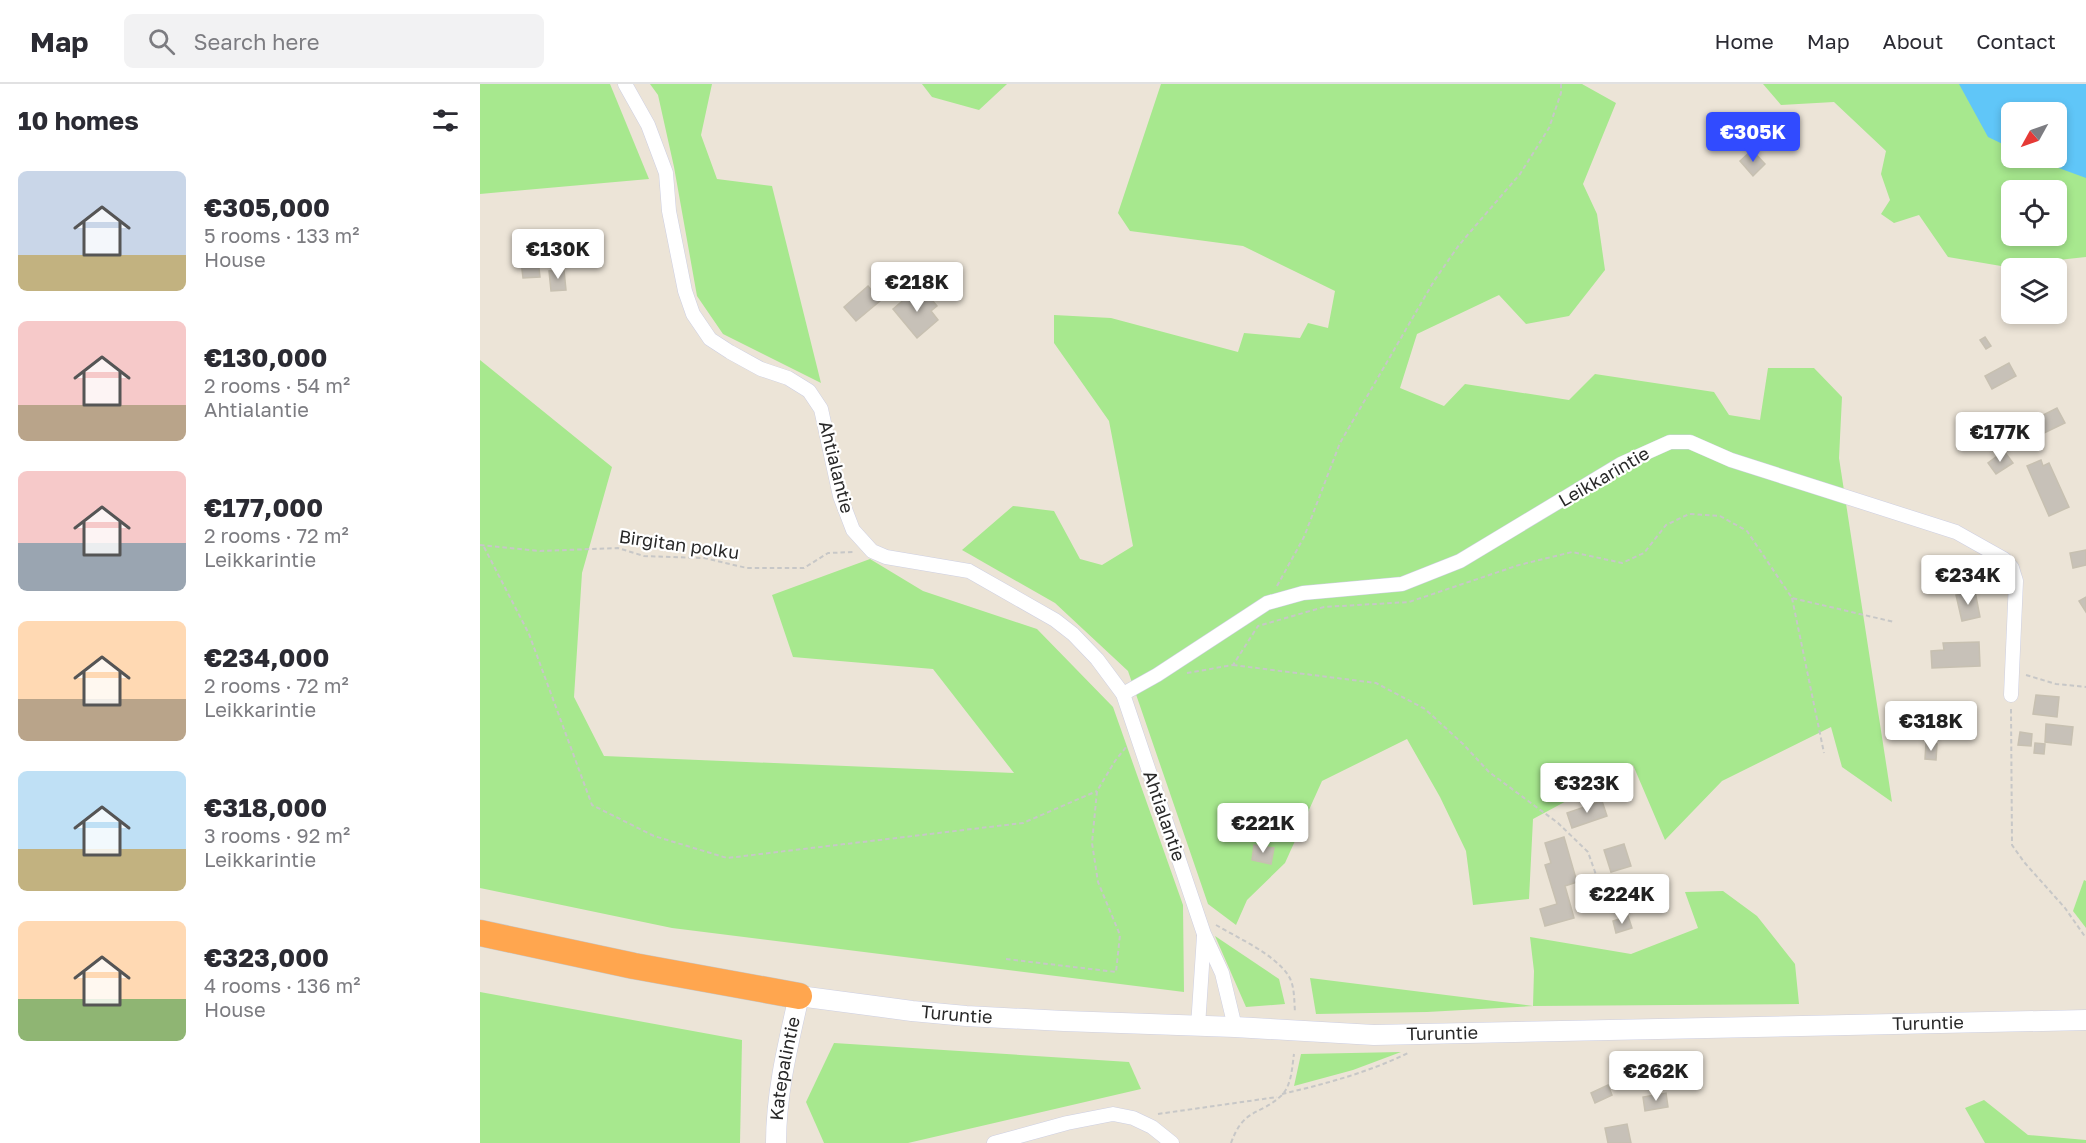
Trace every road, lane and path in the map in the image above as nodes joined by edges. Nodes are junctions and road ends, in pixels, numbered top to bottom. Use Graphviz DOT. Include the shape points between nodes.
graph roads {
  1 [pos="626,84"];
  2 [pos="1561,84"];
  3 [pos="480,545"];
  4 [pos="484,547"];
  5 [pos="872,551"];
  6 [pos="1792,598"];
  7 [pos="1267,603"];
  8 [pos="1894,622"];
  9 [pos="1233,665"];
  10 [pos="2012,670"];
  11 [pos="1157,675"];
  12 [pos="2086,687"];
  13 [pos="1123,694"];
  14 [pos="2011,695"];
  15 [pos="1137,735"];
  16 [pos="1824,753"];
  17 [pos="1097,791"];
  18 [pos="1601,889"];
  19 [pos="1197,913"];
  20 [pos="480,933"];
  21 [pos="1204,934"];
  22 [pos="2086,938"];
  23 [pos="1006,959"];
  24 [pos="799,996"];
  25 [pos="1295,1012"];
  26 [pos="2086,1020"];
  27 [pos="1198,1026"];
  28 [pos="1235,1027"];
  29 [pos="1432,1034"];
  30 [pos="1294,1054"];
  31 [pos="1282,1094"];
  32 [pos="1277,1097"];
  33 [pos="1133,1118"];
  34 [pos="776,1143"];
  35 [pos="994,1143"];
  36 [pos="1172,1143"];
  37 [pos="1231,1143"];
  1 -- 5 [label="street, Ahtialantie" via="648,125 666,173 669,211 693,314 710,339 720,346 809,391 821,409 840,496 853,530"];
  2 -- 7 [label="path" via="1549,128 1520,174 1440,272 1340,443 1304,537"];
  3 -- 4 [label="path, Birgitan polku"];
  4 -- 5 [label="path, Birgitan polku" via="540,551 618,548 644,556 704,558 747,568 804,568 828,553"];
  4 -- 17 [label="path" via="529,634 592,805 654,836 727,858 1023,823"];
  5 -- 13 [label="street, Ahtialantie" via="886,557 969,571 1003,589 1073,634"];
  6 -- 8 [label="path"];
  6 -- 9 [label="path" via="1747,531 1720,516 1689,514 1666,525 1644,553 1622,563 1572,552 1409,602 1324,608 1258,626"];
  6 -- 16 [label="path"];
  7 -- 10 [label="street, Leikkarintie" via="1303,593 1402,584 1460,561 1621,464 1670,442 1690,442 1731,460 1956,532 2004,559 2016,581"];
  7 -- 11 [label="street, Leikkarintie"];
  9 -- 11 [label="path"];
  9 -- 18 [label="path" via="1376,683 1425,709 1490,772 1558,823 1587,852"];
  10 -- 12 [label="path" via="2056,684"];
  10 -- 14 [label="street, Leikkarintie"];
  11 -- 13 [label="street, Leikkarintie"];
  13 -- 15 [label="street, Ahtialantie"];
  14 -- 22 [label="path" via="2012,845"];
  15 -- 17 [label="path" via="1114,761"];
  15 -- 19 [label="street, Ahtialantie"];
  17 -- 23 [label="path" via="1092,843 1098,882 1120,935 1116,972"];
  19 -- 21 [label="street, Ahtialantie"];
  19 -- 25 [label="path" via="1274,961 1290,977"];
  20 -- 24 [label="highway"];
  21 -- 27 [label="street, Ahtialantie"];
  21 -- 28 [label="street, Ahtialantie" via="1221,973"];
  24 -- 27 [label="main road, Turuntie" via="966,1016"];
  24 -- 34 [label="main road, Katepalintie" via="782,1073"];
  26 -- 29 [label="main road, Turuntie"];
  27 -- 28 [label="main road, Turuntie"];
  28 -- 29 [label="main road, Turuntie" via="1374,1035"];
  29 -- 31 [label="path" via="1392,1061"];
  30 -- 31 [label="path" via="1290,1079"];
  31 -- 32 [label="path"];
  32 -- 33 [label="path"];
  32 -- 37 [label="path" via="1246,1117"];
  33 -- 35 [label="street" via="1113,1114"];
  33 -- 36 [label="street"];
}
